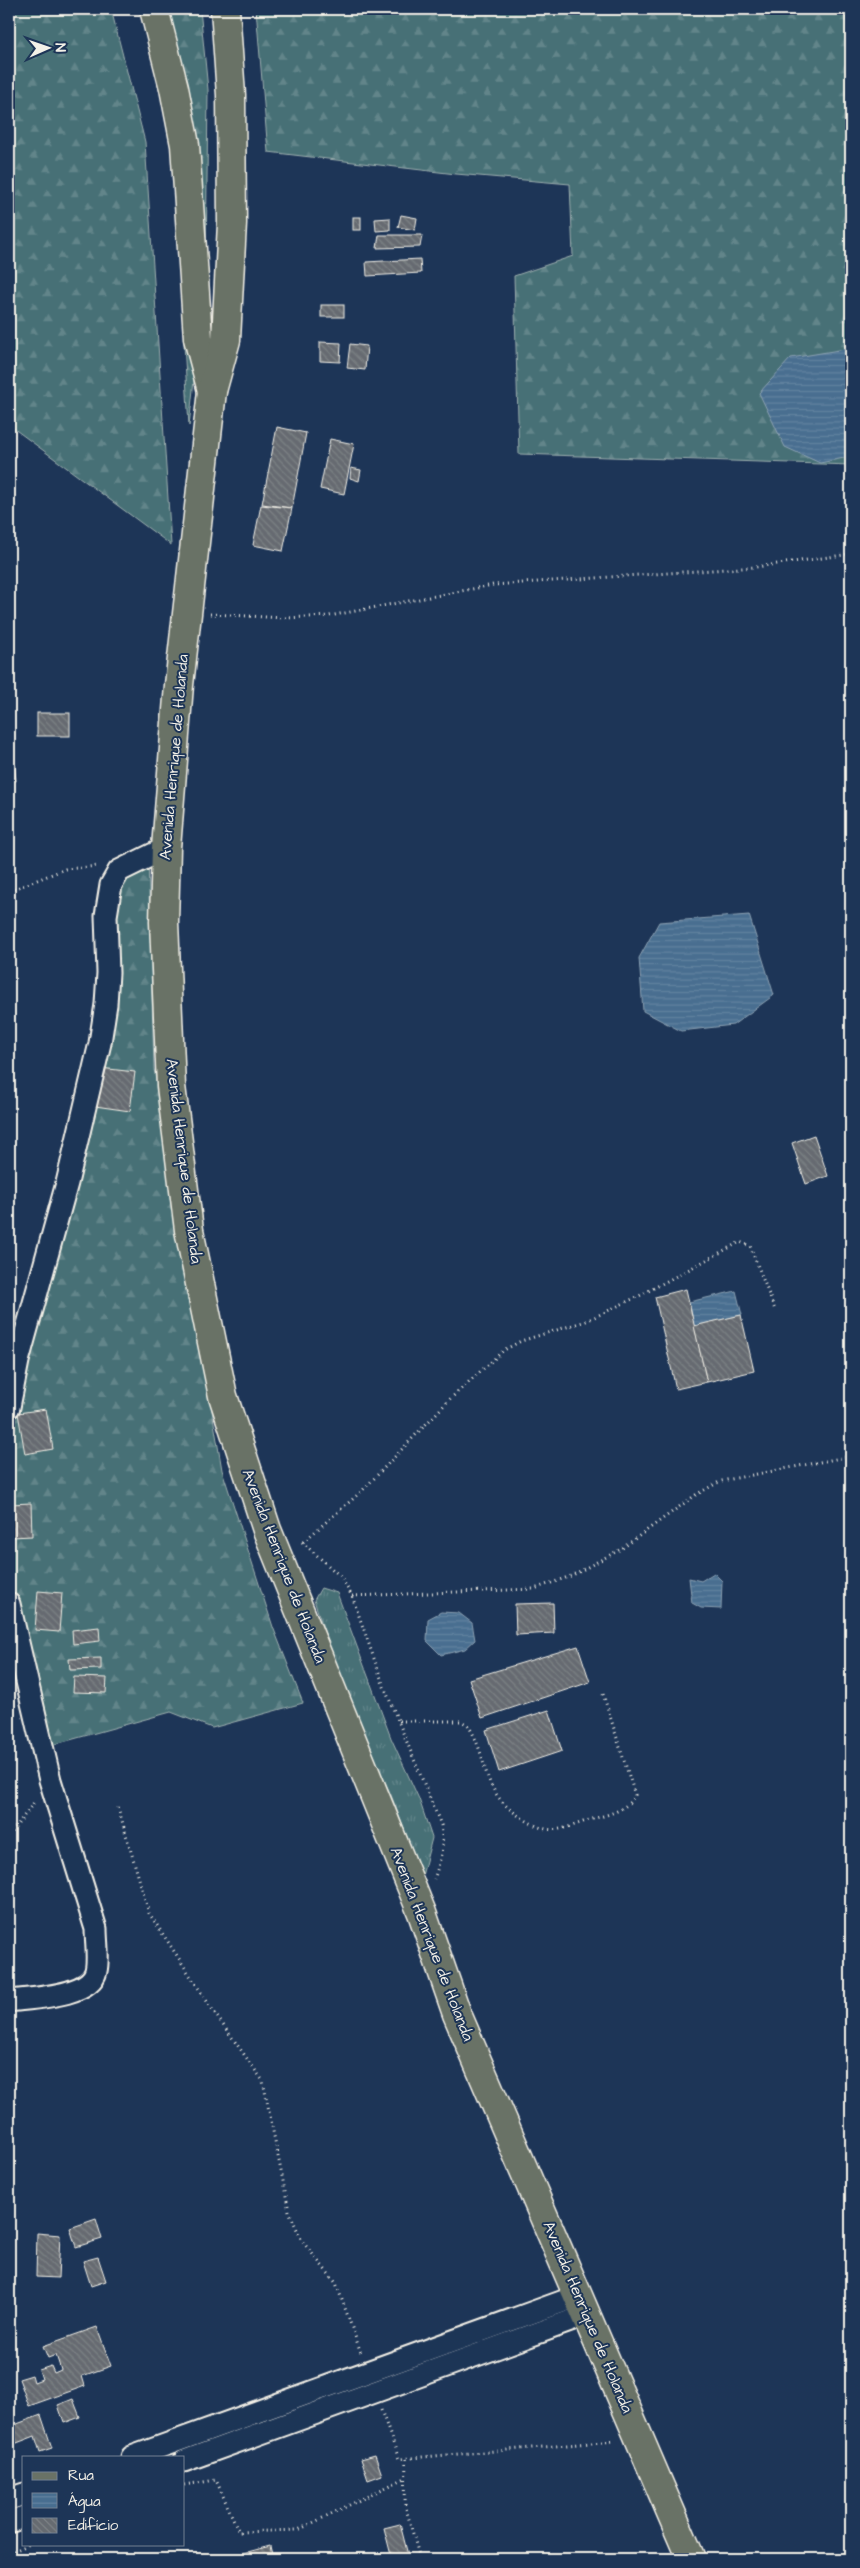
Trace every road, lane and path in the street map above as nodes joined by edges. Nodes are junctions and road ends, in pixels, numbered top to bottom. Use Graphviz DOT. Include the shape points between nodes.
graph roads {
  1 [pos="154,9"];
  2 [pos="225,9"];
  3 [pos="212,391"];
  4 [pos="851,554"];
  5 [pos="187,613"];
  6 [pos="166,848"];
  7 [pos="119,871"];
  8 [pos="9,891"];
  9 [pos="775,1310"];
  10 [pos="9,1407"];
  11 [pos="851,1456"];
  12 [pos="267,1530"];
  13 [pos="303,1542"];
  14 [pos="352,1596"];
  15 [pos="9,1604"];
  16 [pos="603,1694"];
  17 [pos="399,1721"];
  18 [pos="50,1780"];
  19 [pos="118,1807"];
  20 [pos="9,1836"];
  21 [pos="422,1913"];
  22 [pos="9,2001"];
  23 [pos="582,2305"];
  24 [pos="367,2372"];
  25 [pos="374,2391"];
  26 [pos="640,2440"];
  27 [pos="135,2456"];
  28 [pos="406,2459"];
  29 [pos="185,2461"];
  30 [pos="406,2478"];
  31 [pos="185,2485"];
  32 [pos="22,2495"];
  33 [pos="9,2499"];
  34 [pos="22,2518"];
  35 [pos="9,2522"];
  36 [pos="25,2546"];
  37 [pos="9,2553"];
  38 [pos="420,2559"];
  39 [pos="691,2559"];
  1 -- 3 [label="main road" via="185,145 198,338"];
  2 -- 3 [label="main road" via="231,95 232,223 226,340"];
  3 -- 5 [label="main road, Avenida Henrique de Holanda"];
  4 -- 5 [label="path" via="756,567 494,586 329,616 286,618"];
  5 -- 6 [label="main road, Avenida Henrique de Holanda"];
  6 -- 7 [label="street"];
  6 -- 12 [label="main road, Avenida Henrique de Holanda" via="164,922 171,1086 189,1230 223,1396"];
  7 -- 8 [label="path" via="96,866 65,869"];
  7 -- 10 [label="street" via="111,886 106,916 108,973 100,1043"];
  9 -- 13 [label="path" via="750,1246 740,1242 586,1321 520,1341 480,1370 362,1491"];
  11 -- 14 [label="path" via="721,1481 697,1494 621,1549 571,1576 534,1589"];
  12 -- 13 [label="path"];
  12 -- 21 [label="main road, Avenida Henrique de Holanda"];
  13 -- 14 [label="path" via="340,1576"];
  14 -- 17 [label="path"];
  15 -- 18 [label="street"];
  16 -- 17 [label="path" via="635,1795 622,1809 558,1830 546,1831 535,1826 498,1799 468,1725 461,1721"];
  17 -- 21 [label="path" via="441,1824 441,1860"];
  18 -- 20 [label="path"];
  18 -- 22 [label="street" via="96,1929 96,1972 86,1986 57,1995"];
  19 -- 24 [label="path" via="149,1913 263,2081 289,2211 302,2241 336,2283"];
  21 -- 23 [label="main road, Avenida Henrique de Holanda" via="457,2014"];
  23 -- 24 [label="street"];
  23 -- 25 [label="street"];
  23 -- 26 [label="main road, Avenida Henrique de Holanda"];
  24 -- 27 [label="street"];
  25 -- 28 [label="path" via="399,2459"];
  25 -- 29 [label="street"];
  26 -- 28 [label="path"];
  26 -- 39 [label="main road, Avenida Henrique de Holanda"];
  28 -- 30 [label="path"];
  30 -- 31 [label="path" via="298,2530 239,2532 216,2480"];
  30 -- 38 [label="path" via="405,2505"];
  32 -- 33 [label="street"];
  34 -- 35 [label="street"];
  36 -- 37 [label="path"];
}
